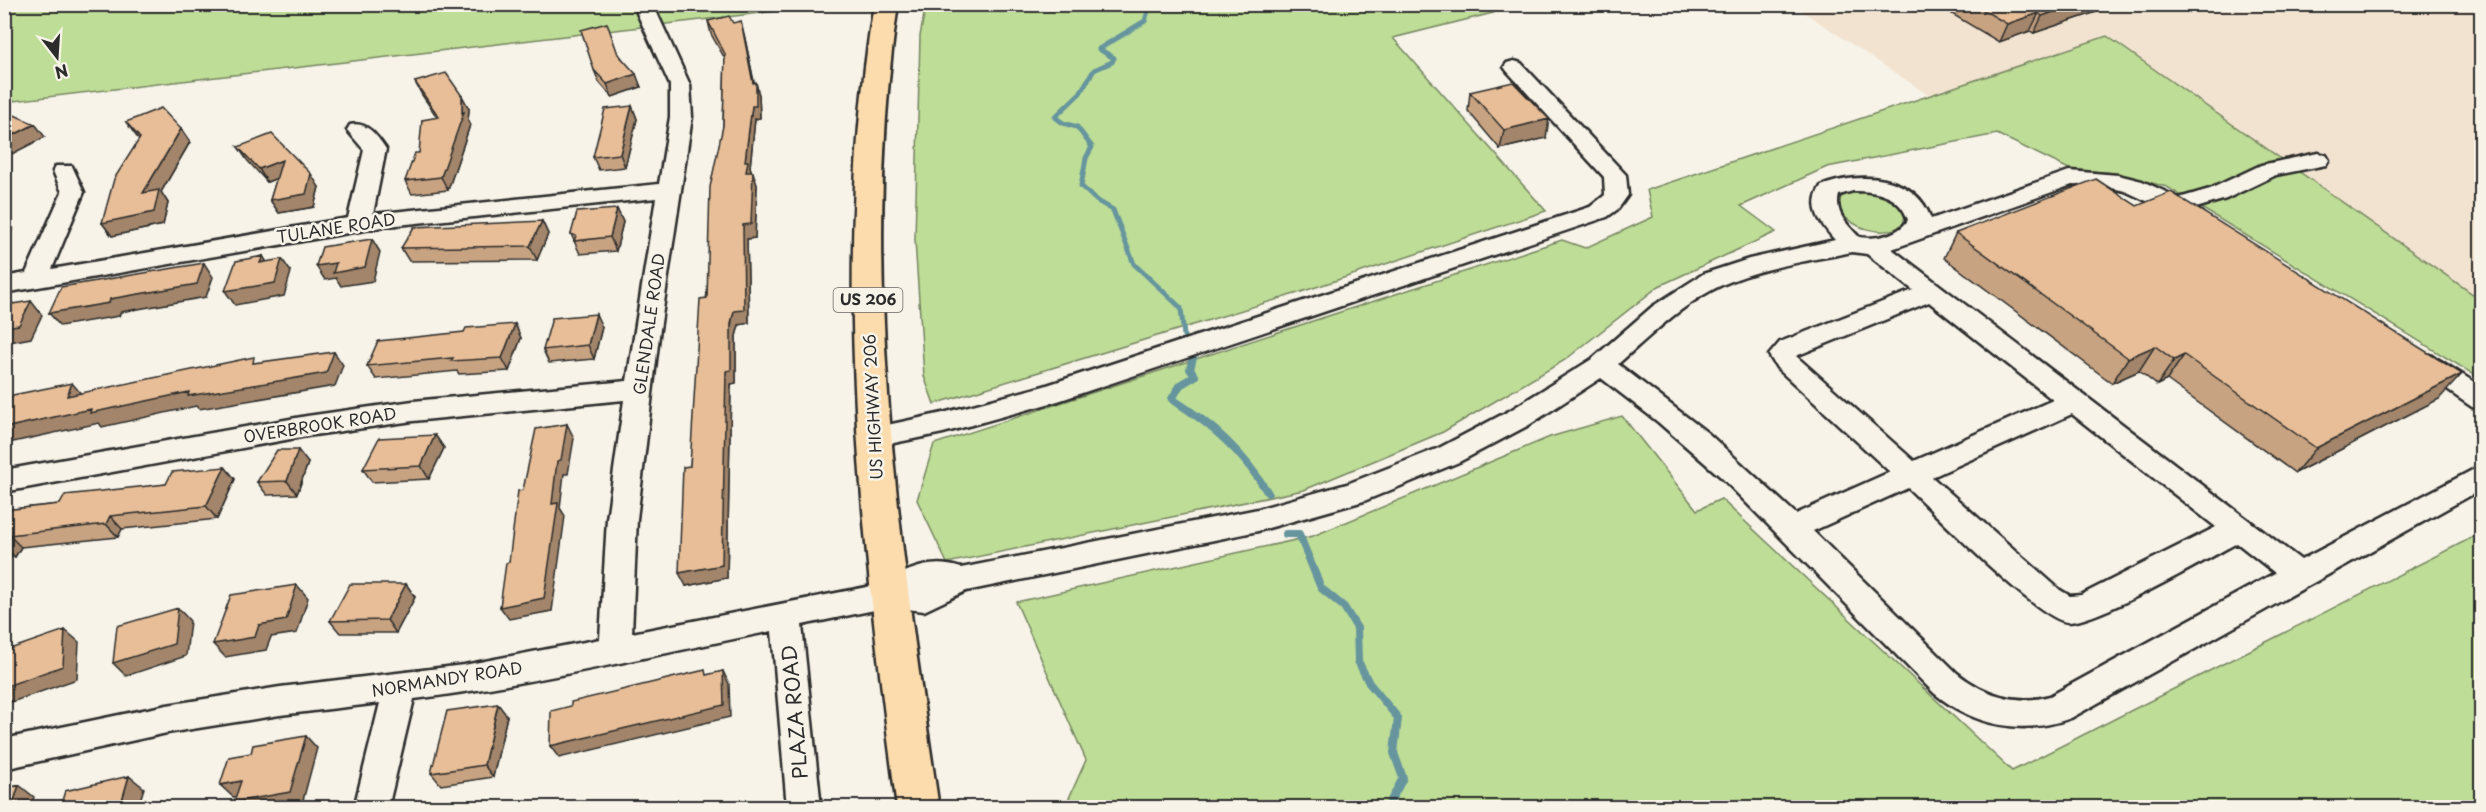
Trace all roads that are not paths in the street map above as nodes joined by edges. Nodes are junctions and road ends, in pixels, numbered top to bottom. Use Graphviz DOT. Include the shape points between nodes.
graph roads {
  1 [pos="646,4"];
  2 [pos="886,4"];
  3 [pos="1514,68"];
  4 [pos="358,130"];
  5 [pos="2318,160"];
  6 [pos="64,171"];
  7 [pos="669,190"];
  8 [pos="2176,206"];
  9 [pos="359,224"];
  10 [pos="2206,225"];
  11 [pos="1907,235"];
  12 [pos="1863,246"];
  13 [pos="35,280"];
  14 [pos="4,285"];
  15 [pos="1933,291"];
  16 [pos="2406,351"];
  17 [pos="1601,365"];
  18 [pos="639,389"];
  19 [pos="2481,400"];
  20 [pos="2073,402"];
  21 [pos="874,437"];
  22 [pos="1911,475"];
  23 [pos="2481,476"];
  24 [pos="4,481"];
  25 [pos="1792,528"];
  26 [pos="2238,529"];
  27 [pos="2299,575"];
  28 [pos="889,595"];
  29 [pos="786,616"];
  30 [pos="615,651"];
  31 [pos="401,688"];
  32 [pos="4,754"];
  33 [pos="371,807"];
  34 [pos="804,807"];
  35 [pos="918,807"];
  1 -- 7 [label="street, GLENDALE ROAD" via="680,85 681,117"];
  2 -- 21 [label="highway, US HIGHWAY 206 / US 206" via="870,156 868,312"];
  3 -- 21 [label="street" via="1615,175 1619,187 1609,207 1592,216 1049,394"];
  4 -- 9 [label="street" via="375,149"];
  5 -- 8 [label="street" via="2269,170 2218,194"];
  6 -- 13 [label="street" via="73,192"];
  7 -- 9 [label="street, TULANE ROAD"];
  7 -- 18 [label="street, GLENDALE ROAD"];
  8 -- 10 [label="street, NORMANDY ROAD"];
  8 -- 11 [label="street, NORMANDY ROAD" via="2122,181 2069,178"];
  9 -- 13 [label="street, TULANE ROAD"];
  11 -- 12 [label="street, NORMANDY ROAD"];
  11 -- 12 [label="street" via="1920,220 1906,198 1873,184 1847,184 1829,191 1824,203 1830,217"];
  12 -- 15 [label="street"];
  12 -- 17 [label="street, NORMANDY ROAD" via="1749,267 1706,283 1662,312"];
  13 -- 14 [label="street, TULANE ROAD"];
  15 -- 20 [label="street"];
  15 -- 22 [label="street" via="1789,348 1782,355"];
  16 -- 19 [label="street"];
  17 -- 25 [label="street" via="1636,388"];
  17 -- 28 [label="street, NORMANDY ROAD" via="1485,437 1354,493 1258,520 960,580 924,598"];
  18 -- 24 [label="street, OVERBROOK ROAD" via="413,411 307,426"];
  18 -- 30 [label="street, GLENDALE ROAD" via="622,519"];
  20 -- 22 [label="street"];
  20 -- 26 [label="street"];
  21 -- 28 [label="highway, US HIGHWAY 206 / US 206"];
  22 -- 25 [label="street"];
  22 -- 26 [label="street" via="2049,599 2074,610"];
  23 -- 27 [label="street"];
  25 -- 27 [label="street" via="1954,690 1986,706 2018,714 2046,713 2059,708"];
  26 -- 27 [label="street"];
  28 -- 29 [label="street, NORMANDY ROAD"];
  28 -- 35 [label="highway, US HIGHWAY 206 / US 206"];
  29 -- 30 [label="street, NORMANDY ROAD"];
  29 -- 34 [label="street, PLAZA ROAD"];
  30 -- 31 [label="street, NORMANDY ROAD"];
  31 -- 32 [label="street, NORMANDY ROAD" via="280,701 167,719"];
  31 -- 33 [label="street"];
}
